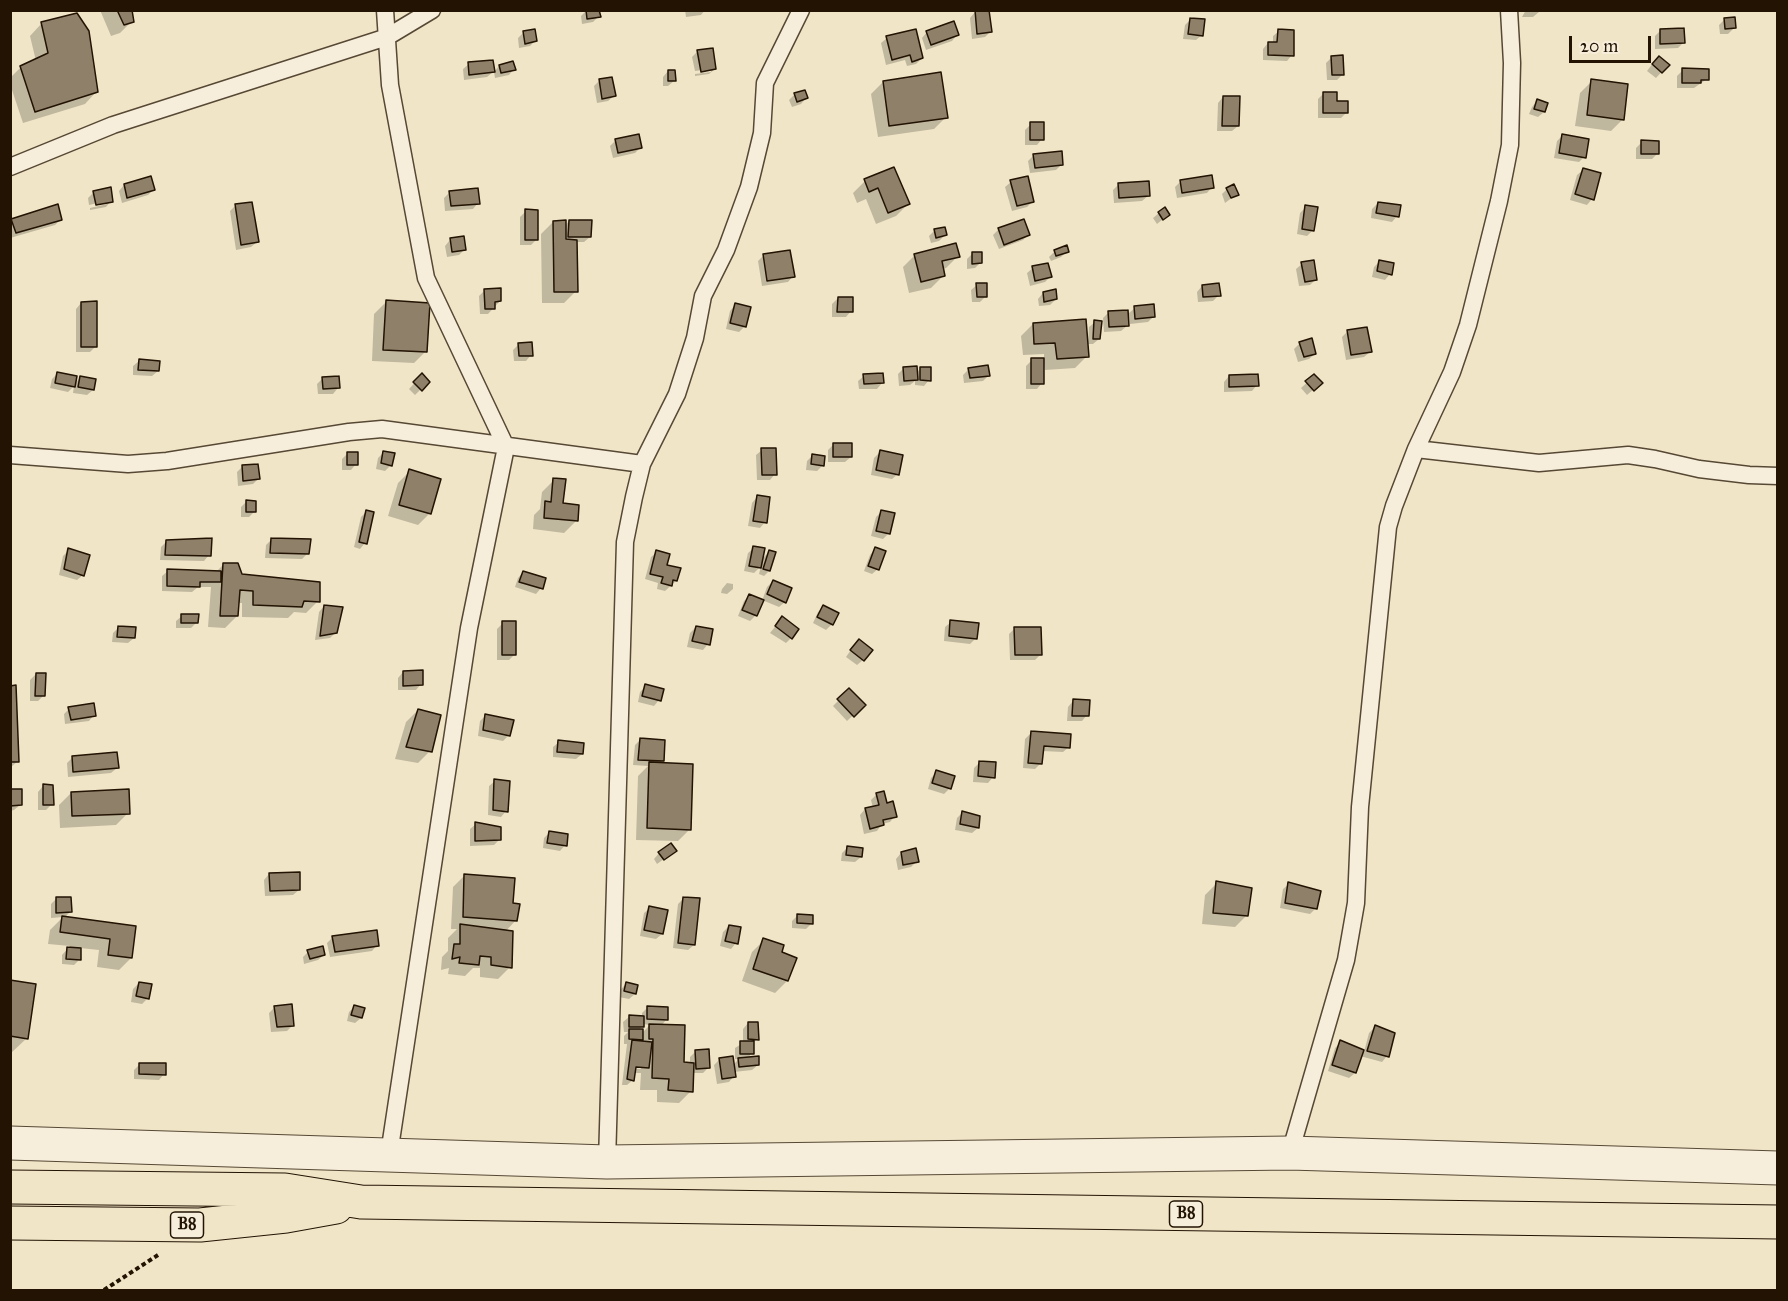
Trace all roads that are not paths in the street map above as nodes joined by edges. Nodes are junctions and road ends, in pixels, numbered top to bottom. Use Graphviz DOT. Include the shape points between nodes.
graph roads {
  1 [pos="385,10"];
  2 [pos="432,10"];
  3 [pos="801,10"];
  4 [pos="1509,10"];
  5 [pos="387,37"];
  6 [pos="10,167"];
  7 [pos="506,447"];
  8 [pos="1416,449"];
  9 [pos="10,455"];
  10 [pos="642,464"];
  11 [pos="1778,476"];
  12 [pos="10,1143"];
  13 [pos="1290,1153"];
  14 [pos="389,1154"];
  15 [pos="607,1162"];
  16 [pos="1778,1168"];
  17 [pos="10,1187"];
  18 [pos="361,1202"];
  19 [pos="1778,1222"];
  20 [pos="10,1223"];
  1 -- 5 [label="lane"];
  2 -- 5 [label="lane"];
  3 -- 10 [label="lane" via="765,83 762,133 749,187 726,250 703,296 695,338 677,394"];
  4 -- 8 [label="lane" via="1510,145 1499,201 1468,325 1452,372"];
  5 -- 6 [label="lane" via="113,125"];
  5 -- 7 [label="lane" via="390,85 426,278"];
  7 -- 9 [label="lane" via="382,429 128,464"];
  7 -- 10 [label="lane"];
  7 -- 14 [label="lane" via="469,628"];
  8 -- 11 [label="lane" via="1539,463 1628,455 1699,469"];
  8 -- 13 [label="lane" via="1388,527 1360,807 1356,903 1346,960"];
  10 -- 15 [label="lane" via="625,542"];
  12 -- 14 [label="street"];
  13 -- 15 [label="street"];
  13 -- 16 [label="street"];
  14 -- 15 [label="street"];
  17 -- 18 [label="highway, B8" via="285,1190"];
  18 -- 19 [label="highway, B8"];
  18 -- 20 [label="highway, B8" via="286,1216 200,1225"];
}
